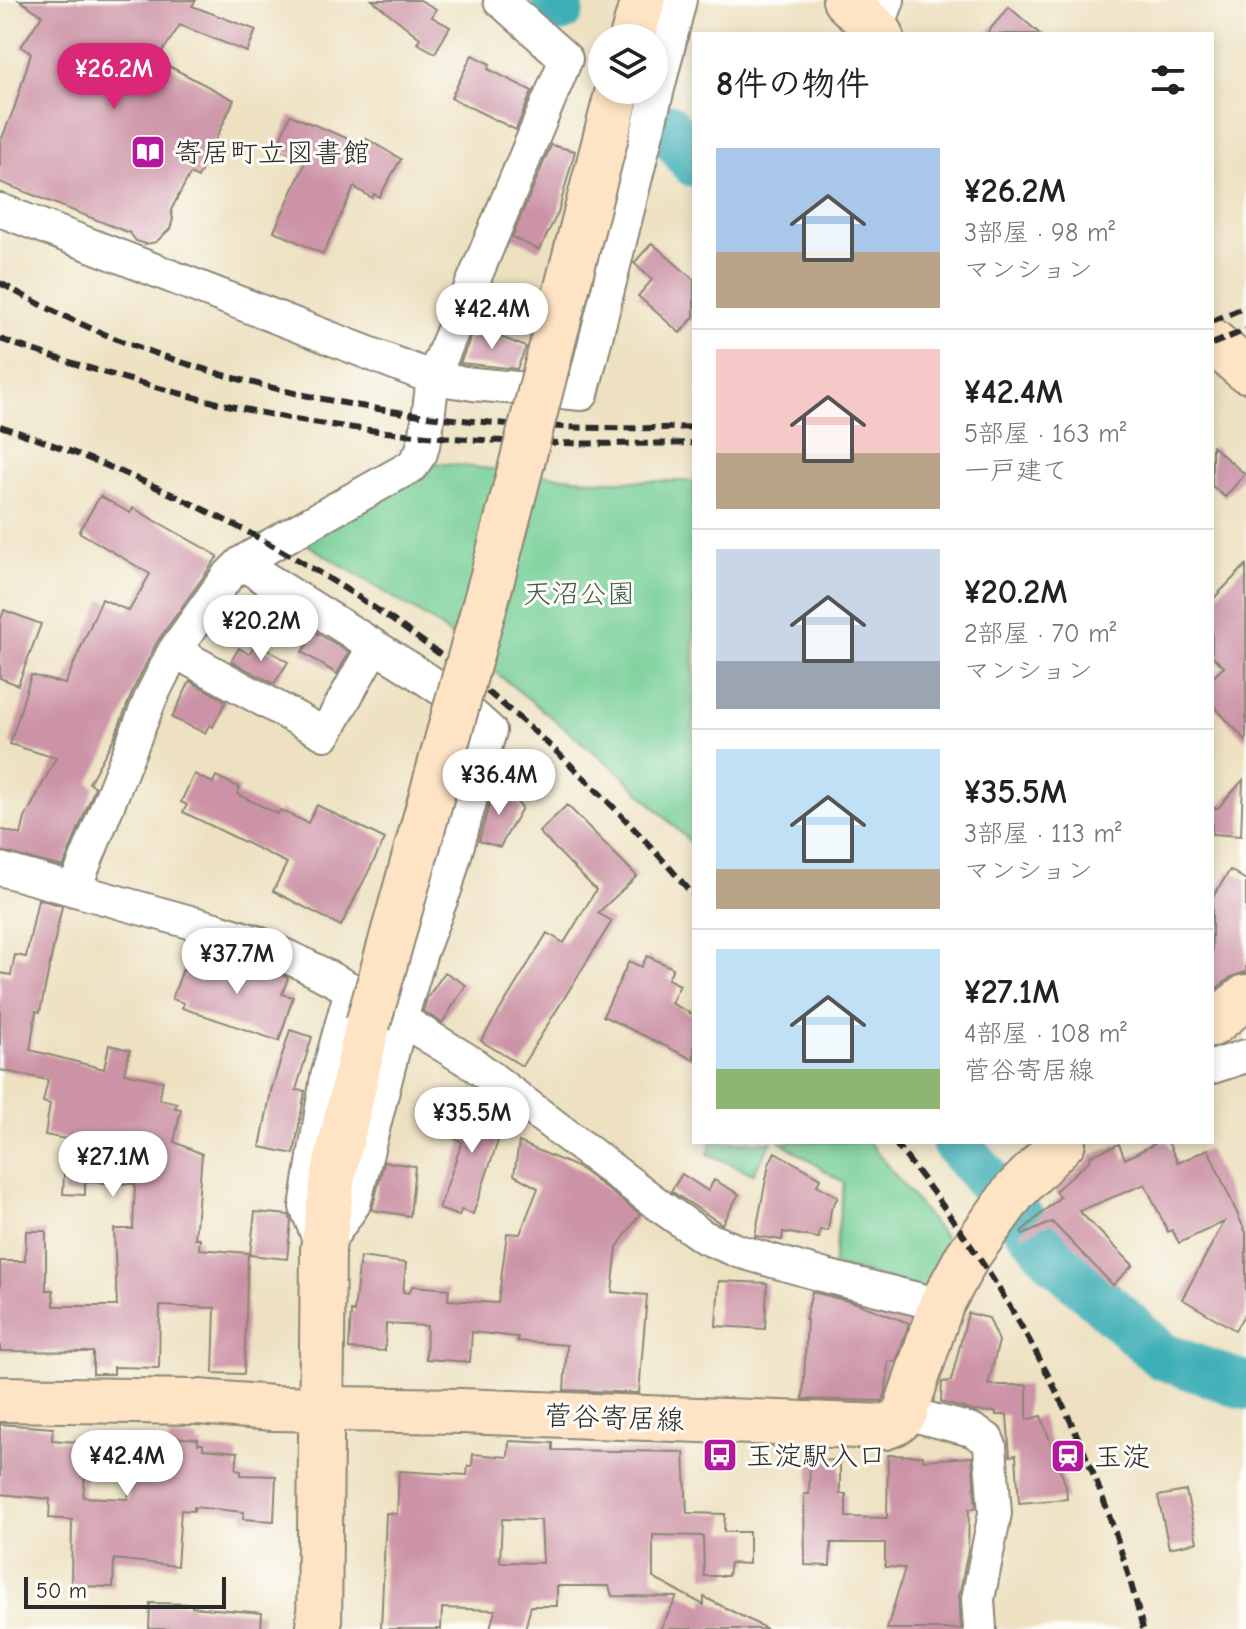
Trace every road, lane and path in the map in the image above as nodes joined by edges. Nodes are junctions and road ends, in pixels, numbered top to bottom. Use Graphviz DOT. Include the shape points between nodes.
graph roads {
  1 [pos="500,0"];
  2 [pos="643,0"];
  3 [pos="680,0"];
  4 [pos="845,0"];
  5 [pos="882,21"];
  6 [pos="636,24"];
  7 [pos="614,104"];
  8 [pos="0,210"];
  9 [pos="1214,343"];
  10 [pos="1246,370"];
  11 [pos="433,378"];
  12 [pos="241,563"];
  13 [pos="374,646"];
  14 [pos="174,651"];
  15 [pos="0,869"];
  16 [pos="74,890"];
  17 [pos="1246,997"];
  18 [pos="373,1011"];
  19 [pos="1214,1022"];
  20 [pos="1246,1056"];
  21 [pos="1214,1066"];
  22 [pos="1061,1144"];
  23 [pos="941,1305"];
  24 [pos="0,1399"];
  25 [pos="321,1409"];
  26 [pos="905,1413"];
  27 [pos="319,1629"];
  28 [pos="980,1629"];
  1 -- 11 [label="street" via="566,59"];
  2 -- 6 [label="street"];
  3 -- 11 [label="street" via="582,394"];
  4 -- 5 [label="street"];
  7 -- 18 [label="street, bridge"];
  8 -- 11 [label="street"];
  9 -- 10 [label="street"];
  11 -- 12 [label="street" via="426,434 412,466"];
  12 -- 13 [label="street"];
  12 -- 14 [label="street"];
  13 -- 14 [label="street" via="325,734"];
  13 -- 18 [label="street" via="450,695 490,731 446,887 421,952"];
  14 -- 16 [label="street" via="130,745"];
  15 -- 16 [label="street"];
  16 -- 18 [label="street" via="256,942"];
  17 -- 19 [label="street"];
  18 -- 23 [label="street" via="472,1063 704,1237 738,1251"];
  18 -- 25 [label="street" via="333,1177 323,1249"];
  20 -- 21 [label="street"];
  22 -- 23 [label="street" via="987,1228"];
  23 -- 26 [label="street"];
  24 -- 25 [label="street, 菅谷寄居線"];
  25 -- 26 [label="street, 菅谷寄居線" via="845,1427 885,1427"];
  25 -- 27 [label="street"];
  26 -- 28 [label="street" via="972,1430 990,1446 995,1513 978,1599"];
}
